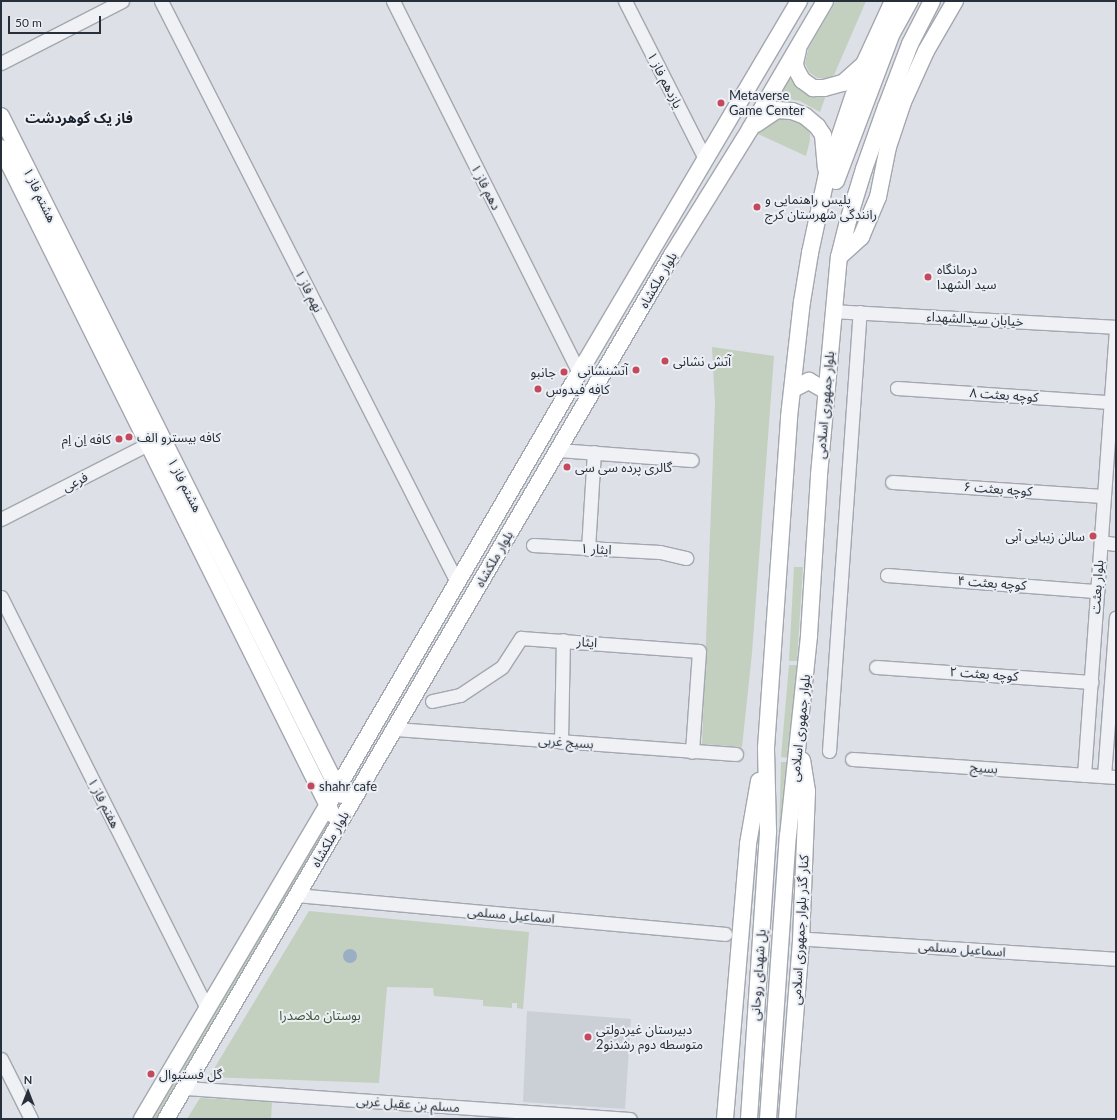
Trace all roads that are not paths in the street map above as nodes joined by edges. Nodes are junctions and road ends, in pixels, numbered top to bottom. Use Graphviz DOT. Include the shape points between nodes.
graph roads {
  1 [pos="122,1"];
  2 [pos="161,1"];
  3 [pos="393,1"];
  4 [pos="625,1"];
  5 [pos="799,1"];
  6 [pos="825,1"];
  7 [pos="893,1"];
  8 [pos="910,1"];
  9 [pos="932,1"];
  10 [pos="955,1"];
  11 [pos="799,44"];
  12 [pos="1,63"];
  13 [pos="864,64"];
  14 [pos="1,116"];
  15 [pos="750,129"];
  16 [pos="1,148"];
  17 [pos="705,159"];
  18 [pos="827,174"];
  19 [pos="812,243"];
  20 [pos="651,250"];
  21 [pos="672,255"];
  22 [pos="839,257"];
  23 [pos="620,302"];
  24 [pos="833,311"];
  25 [pos="860,312"];
  26 [pos="638,314"];
  27 [pos="1116,327"];
  28 [pos="1115,355"];
  29 [pos="579,373"];
  30 [pos="897,388"];
  31 [pos="793,389"];
  32 [pos="826,391"];
  33 [pos="1110,402"];
  34 [pos="155,441"];
  35 [pos="1112,444"];
  36 [pos="558,450"];
  37 [pos="594,452"];
  38 [pos="692,460"];
  39 [pos="892,482"];
  40 [pos="1104,496"];
  41 [pos="1,519"];
  42 [pos="1100,542"];
  43 [pos="1116,544"];
  44 [pos="533,545"];
  45 [pos="588,549"];
  46 [pos="686,558"];
  47 [pos="887,575"];
  48 [pos="457,582"];
  49 [pos="1097,591"];
  50 [pos="1,597"];
  51 [pos="1116,617"];
  52 [pos="1094,633"];
  53 [pos="1115,635"];
  54 [pos="563,640"];
  55 [pos="876,666"];
  56 [pos="1114,681"];
  57 [pos="1091,682"];
  58 [pos="432,701"];
  59 [pos="395,728"];
  60 [pos="799,741"];
  61 [pos="561,742"];
  62 [pos="766,748"];
  63 [pos="829,751"];
  64 [pos="692,752"];
  65 [pos="736,754"];
  66 [pos="852,759"];
  67 [pos="1084,775"];
  68 [pos="1110,777"];
  69 [pos="337,788"];
  70 [pos="327,806"];
  71 [pos="348,808"];
  72 [pos="338,826"];
  73 [pos="788,836"];
  74 [pos="297,895"];
  75 [pos="725,934"];
  76 [pos="808,939"];
  77 [pos="1116,959"];
  78 [pos="207,1009"];
  79 [pos="1,1059"];
  80 [pos="185,1088"];
  81 [pos="31,1119"];
  82 [pos="142,1119"];
  83 [pos="166,1119"];
  84 [pos="630,1119"];
  85 [pos="725,1119"];
  86 [pos="749,1119"];
  87 [pos="768,1119"];
  88 [pos="787,1119"];
  1 -- 12 [label="street"];
  2 -- 48 [label="street, نهم فاز ۱"];
  3 -- 29 [label="street, دهم فاز ۱"];
  4 -- 17 [label="street, یازدهم فاز ۱"];
  5 -- 17 [label="main road, بلوار ملکشاه"];
  6 -- 11 [label="main road, بلوار ملکشاه"];
  7 -- 13 [label="main road"];
  8 -- 19 [label="main road" via="892,34"];
  9 -- 22 [label="main road, بلوار جمهوری اسلامی" via="910,44 886,107 864,169"];
  10 -- 22 [label="main road" via="926,51 903,102 888,147 878,197 860,237"];
  11 -- 13 [label="main road" via="796,69 802,80 813,88 843,83"];
  11 -- 15 [label="main road, بلوار ملکشاه"];
  13 -- 18 [label="main road"];
  14 -- 34 [label="main road, هشتم فاز ۱"];
  15 -- 18 [label="main road" via="778,110 792,111 805,116 823,135"];
  15 -- 21 [label="main road, بلوار ملکشاه"];
  16 -- 34 [label="main road, هشتم فاز ۱"];
  17 -- 20 [label="main road, بلوار ملکشاه"];
  18 -- 19 [label="main road"];
  19 -- 31 [label="main road" via="802,302"];
  20 -- 21 [label="main road" via="658,260 667,259"];
  20 -- 23 [label="main road, بلوار ملکشاه"];
  21 -- 26 [label="main road, بلوار ملکشاه"];
  22 -- 24 [label="main road, بلوار جمهوری اسلامی"];
  23 -- 26 [label="main road" via="634,302"];
  23 -- 29 [label="main road, بلوار ملکشاه"];
  24 -- 25 [label="street, خیابان سیدالشهداء"];
  24 -- 32 [label="main road, بلوار جمهوری اسلامی"];
  25 -- 27 [label="street, خیابان سیدالشهداء"];
  25 -- 63 [label="street" via="845,492"];
  26 -- 36 [label="main road, بلوار ملکشاه"];
  27 -- 28 [label="street, بلوار بعثت"];
  28 -- 33 [label="street, بلوار بعثت"];
  29 -- 48 [label="main road, بلوار ملکشاه"];
  30 -- 33 [label="street, کوچه بعثت ۸"];
  31 -- 32 [label="main road" via="809,381"];
  31 -- 62 [label="main road" via="788,425"];
  32 -- 60 [label="main road, بلوار جمهوری اسلامی"];
  33 -- 35 [label="street, بلوار بعثت"];
  34 -- 41 [label="street, فرعی"];
  34 -- 69 [label="main road, هشتم فاز ۱"];
  34 -- 70 [label="main road, هشتم فاز ۱"];
  35 -- 40 [label="street, بلوار بعثت"];
  36 -- 37 [label="street"];
  36 -- 59 [label="main road, بلوار ملکشاه"];
  37 -- 38 [label="street"];
  37 -- 45 [label="street"];
  39 -- 40 [label="street, کوچه بعثت ۶"];
  40 -- 42 [label="street, بلوار بعثت"];
  42 -- 43 [label="street"];
  42 -- 49 [label="street, بلوار بعثت"];
  44 -- 45 [label="street, ایثار ۱"];
  45 -- 46 [label="street, ایثار ۱" via="660,552"];
  47 -- 49 [label="street, کوچه بعثت ۴"];
  48 -- 69 [label="main road, بلوار ملکشاه"];
  49 -- 52 [label="street, بلوار بعثت"];
  50 -- 78 [label="street, هفتم فاز ۱"];
  51 -- 53 [label="street, بلوار بعثت"];
  52 -- 53 [label="street"];
  52 -- 57 [label="street, بلوار بعثت"];
  53 -- 56 [label="street, بلوار بعثت"];
  54 -- 58 [label="street, ایثار" via="521,638 502,667 460,695"];
  54 -- 61 [label="street"];
  54 -- 64 [label="street, ایثار" via="698,651"];
  55 -- 57 [label="street, کوچه بعثت ۲"];
  56 -- 68 [label="street, بلوار بعثت"];
  57 -- 67 [label="street, بلوار بعثت"];
  59 -- 61 [label="street, بسیج غربی"];
  59 -- 71 [label="main road, بلوار ملکشاه"];
  60 -- 73 [label="main road, بلوار جمهوری اسلامی"];
  60 -- 88 [label="main road, کنار گذر بلوار جمهوری اسلامی" via="807,791 801,941"];
  61 -- 64 [label="street, بسیج غربی"];
  62 -- 85 [label="main road" via="748,844"];
  62 -- 86 [label="main road, پل شهدای روحانی" via="768,831"];
  64 -- 65 [label="street, بسیج غربی"];
  66 -- 67 [label="street, بسیج"];
  67 -- 68 [label="street, بسیج"];
  69 -- 70 [label="main road, بلوار ملکشاه"];
  69 -- 71 [label="main road, هشتم فاز ۱"];
  70 -- 72 [label="main road, هشتم فاز ۱"];
  70 -- 78 [label="main road, بلوار ملکشاه"];
  71 -- 72 [label="main road, بلوار ملکشاه"];
  72 -- 74 [label="main road, بلوار ملکشاه"];
  73 -- 87 [label="main road, پل شهدای روحانی"];
  74 -- 75 [label="street, اسماعیل مسلمی"];
  74 -- 80 [label="main road, بلوار ملکشاه"];
  76 -- 77 [label="street, اسماعیل مسلمی"];
  78 -- 82 [label="main road, بلوار ملکشاه"];
  79 -- 81 [label="street"];
  80 -- 83 [label="main road, بلوار ملکشاه"];
  80 -- 84 [label="street, مسلم بن عقیل غربی"];
}
